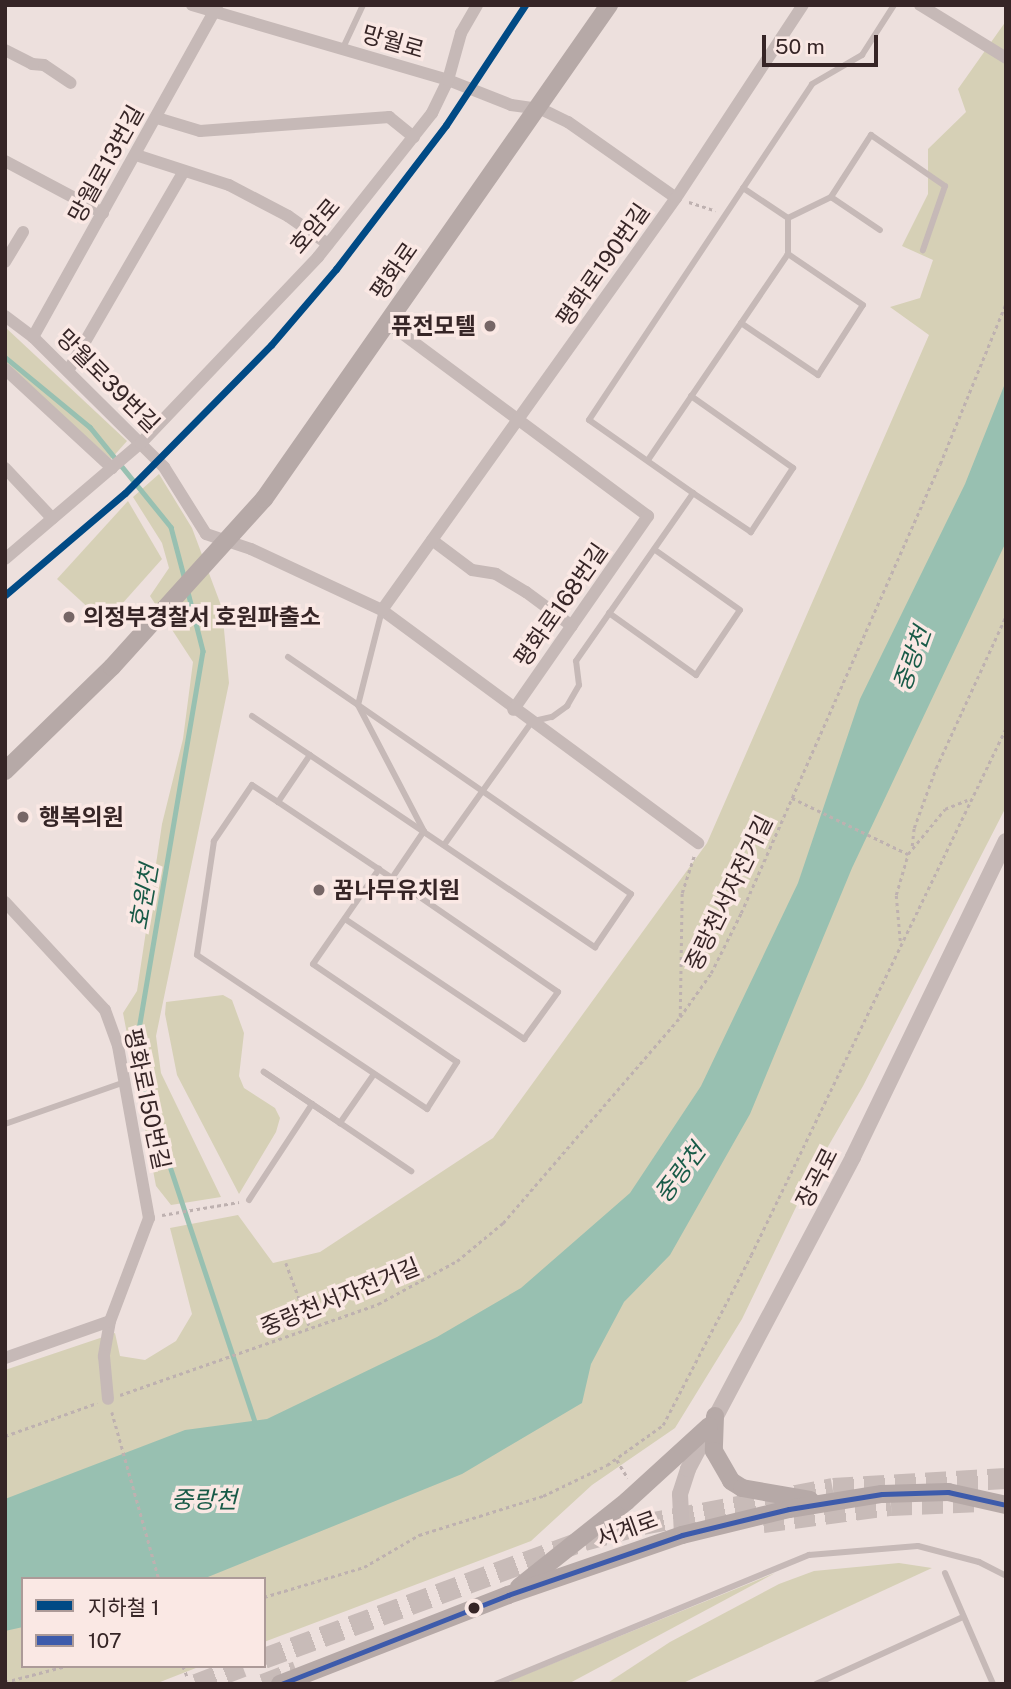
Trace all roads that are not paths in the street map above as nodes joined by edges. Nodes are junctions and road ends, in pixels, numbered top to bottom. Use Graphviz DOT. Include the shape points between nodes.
graph roads {
  1 [pos="192,5"];
  2 [pos="363,5"];
  3 [pos="478,5"];
  4 [pos="609,5"];
  5 [pos="803,5"];
  6 [pos="894,5"];
  7 [pos="920,5"];
  8 [pos="217,9"];
  9 [pos="5,50"];
  10 [pos="342,50"];
  11 [pos="1006,58"];
  12 [pos="448,80"];
  13 [pos="71,83"];
  14 [pos="541,109"];
  15 [pos="157,118"];
  16 [pos="414,137"];
  17 [pos="136,155"];
  18 [pos="5,161"];
  19 [pos="184,171"];
  20 [pos="743,188"];
  21 [pos="831,197"];
  22 [pos="676,198"];
  23 [pos="103,213"];
  24 [pos="788,218"];
  25 [pos="880,230"];
  26 [pos="23,232"];
  27 [pos="328,244"];
  28 [pos="923,250"];
  29 [pos="788,254"];
  30 [pos="5,262"];
  31 [pos="5,316"];
  32 [pos="388,323"];
  33 [pos="741,323"];
  34 [pos="33,337"];
  35 [pos="5,369"];
  36 [pos="68,371"];
  37 [pos="691,396"];
  38 [pos="518,420"];
  39 [pos="141,443"];
  40 [pos="648,460"];
  41 [pos="115,466"];
  42 [pos="5,468"];
  43 [pos="693,493"];
  44 [pos="52,518"];
  45 [pos="432,540"];
  46 [pos="227,544"];
  47 [pos="654,549"];
  48 [pos="5,559"];
  49 [pos="382,610"];
  50 [pos="610,613"];
  51 [pos="572,626"];
  52 [pos="288,657"];
  53 [pos="358,705"];
  54 [pos="513,710"];
  55 [pos="252,716"];
  56 [pos="530,722"];
  57 [pos="310,755"];
  58 [pos="5,771"];
  59 [pos="482,792"];
  60 [pos="278,802"];
  61 [pos="424,831"];
  62 [pos="1006,841"];
  63 [pos="698,843"];
  64 [pos="444,845"];
  65 [pos="379,869"];
  66 [pos="392,878"];
  67 [pos="5,902"];
  68 [pos="345,919"];
  69 [pos="374,1074"];
  70 [pos="122,1083"];
  71 [pos="312,1104"];
  72 [pos="5,1124"];
  73 [pos="411,1171"];
  74 [pos="249,1200"];
  75 [pos="110,1321"];
  76 [pos="5,1358"];
  77 [pos="109,1403"];
  78 [pos="712,1421"];
  79 [pos="821,1502"];
  80 [pos="1006,1505"];
  81 [pos="682,1535"];
  82 [pos="945,1573"];
  83 [pos="1006,1576"];
  84 [pos="508,1595"];
  85 [pos="963,1617"];
  86 [pos="280,1684"];
  87 [pos="496,1684"];
  88 [pos="816,1684"];
  89 [pos="993,1684"];
  1 -- 8 [label="street, 망월로"];
  2 -- 10 [label="lane"];
  3 -- 12 [label="street, 호암로" via="461,33"];
  4 -- 14 [label="main road, 평화로"];
  5 -- 22 [label="street"];
  6 -- 20 [label="lane" via="862,55 812,84"];
  7 -- 11 [label="street"];
  8 -- 10 [label="street, 망월로"];
  8 -- 15 [label="street, 망월로13번길"];
  9 -- 13 [label="street" via="44,65"];
  10 -- 12 [label="street, 망월로"];
  12 -- 14 [label="street, 망월로" via="511,105"];
  12 -- 16 [label="street, 호암로"];
  14 -- 22 [label="street, 평화로190번길" via="568,122"];
  14 -- 32 [label="main road, 평화로"];
  15 -- 16 [label="street" via="200,131 389,117"];
  15 -- 17 [label="street, 망월로13번길"];
  16 -- 27 [label="street, 호암로"];
  17 -- 19 [label="street"];
  17 -- 23 [label="street, 망월로13번길"];
  18 -- 23 [label="street"];
  19 -- 27 [label="street" via="247,194"];
  19 -- 36 [label="street"];
  20 -- 24 [label="lane"];
  20 -- 40 [label="lane" via="589,420"];
  21 -- 24 [label="lane"];
  21 -- 25 [label="lane"];
  21 -- 28 [label="lane" via="871,135 945,186"];
  22 -- 38 [label="street, 평화로190번길"];
  23 -- 34 [label="street, 망월로13번길"];
  24 -- 29 [label="lane"];
  26 -- 30 [label="street"];
  27 -- 39 [label="street, 호암로"];
  29 -- 33 [label="lane"];
  29 -- 33 [label="lane" via="863,305 818,375"];
  31 -- 34 [label="street, 망월로39번길"];
  32 -- 38 [label="street, 평화로168번길"];
  32 -- 46 [label="main road, 평화로"];
  33 -- 37 [label="lane"];
  34 -- 36 [label="street, 망월로39번길"];
  35 -- 41 [label="street"];
  36 -- 39 [label="street, 망월로39번길"];
  37 -- 40 [label="lane"];
  37 -- 43 [label="lane" via="793,468 751,532"];
  38 -- 45 [label="street, 평화로190번길"];
  38 -- 51 [label="street, 평화로168번길" via="648,516"];
  39 -- 41 [label="street, 호암로"];
  39 -- 46 [label="street, 망월로39번길" via="164,467 206,534"];
  40 -- 43 [label="lane"];
  41 -- 44 [label="street"];
  42 -- 44 [label="street"];
  43 -- 47 [label="lane"];
  44 -- 48 [label="street"];
  45 -- 49 [label="street, 평화로190번길"];
  45 -- 51 [label="street" via="472,570 496,574 526,592"];
  46 -- 49 [label="street" via="251,550"];
  46 -- 58 [label="main road, 평화로" via="58,722"];
  47 -- 50 [label="lane"];
  47 -- 50 [label="lane" via="740,610 696,675"];
  49 -- 53 [label="lane"];
  49 -- 54 [label="street"];
  50 -- 56 [label="lane" via="576,661 579,685 566,706 552,718"];
  51 -- 54 [label="street, 평화로168번길"];
  52 -- 53 [label="lane"];
  53 -- 59 [label="lane"];
  53 -- 61 [label="lane"];
  54 -- 56 [label="street"];
  55 -- 57 [label="lane"];
  56 -- 59 [label="lane"];
  56 -- 63 [label="street"];
  57 -- 60 [label="lane"];
  57 -- 61 [label="lane"];
  59 -- 64 [label="lane"];
  59 -- 64 [label="lane" via="631,894 595,947"];
  60 -- 65 [label="lane"];
  60 -- 69 [label="lane" via="252,785 214,841 197,955"];
  61 -- 64 [label="lane"];
  61 -- 66 [label="lane"];
  62 -- 78 [label="street, 장곡로" via="826,1211"];
  65 -- 66 [label="lane"];
  65 -- 68 [label="lane"];
  66 -- 68 [label="lane" via="558,992 524,1040"];
  67 -- 70 [label="street, 평화로150번길" via="105,1010 118,1046"];
  68 -- 69 [label="lane" via="313,964 457,1062 427,1109"];
  69 -- 71 [label="lane" via="340,1123 264,1072"];
  70 -- 72 [label="lane"];
  70 -- 75 [label="street, 평화로150번길" via="149,1218"];
  71 -- 73 [label="lane"];
  71 -- 74 [label="lane"];
  75 -- 76 [label="street"];
  75 -- 77 [label="street" via="104,1356"];
  78 -- 79 [label="main road" via="714,1451 731,1481 742,1488"];
  78 -- 81 [label="street, 장곡로" via="680,1494"];
  78 -- 84 [label="main road" via="627,1501"];
  79 -- 80 [label="main road, 서계로" via="948,1492"];
  79 -- 81 [label="main road, 서계로"];
  81 -- 84 [label="main road, 서계로"];
  82 -- 85 [label="lane"];
  83 -- 87 [label="lane" via="979,1562 918,1546 809,1555"];
  84 -- 86 [label="main road, 서계로"];
  85 -- 88 [label="lane"];
  85 -- 89 [label="lane"];
}
